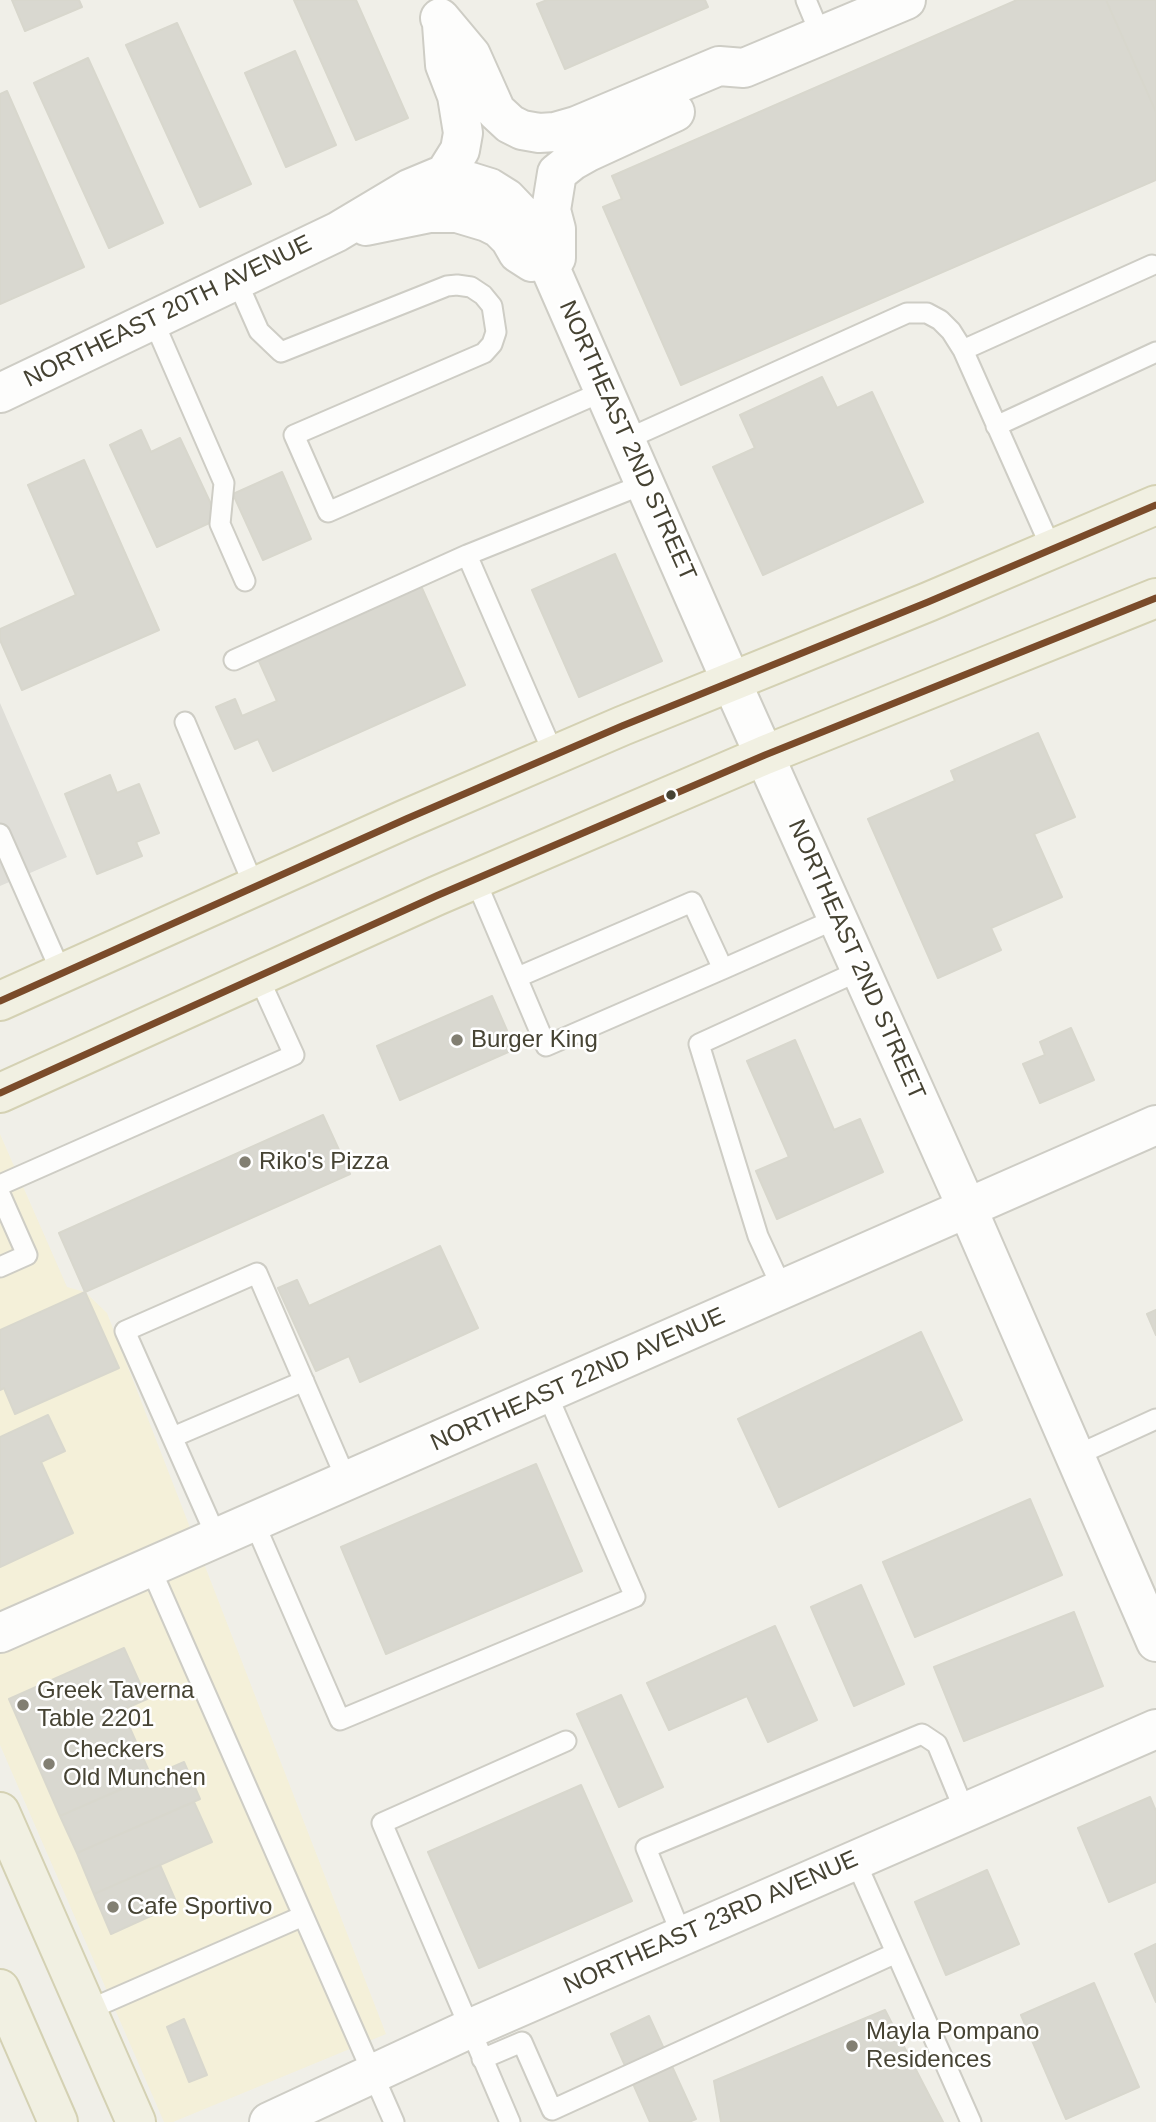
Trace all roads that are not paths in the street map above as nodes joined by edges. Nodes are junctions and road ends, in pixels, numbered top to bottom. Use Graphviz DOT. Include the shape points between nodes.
graph roads {
  1 [pos="806,0"];
  2 [pos="906,0"];
  3 [pos="437,12"];
  4 [pos="821,36"];
  5 [pos="744,68"];
  6 [pos="445,174"];
  7 [pos="337,232"];
  8 [pos="1155,267"];
  9 [pos="555,277"];
  10 [pos="236,279"];
  11 [pos="153,320"];
  12 [pos="963,350"];
  13 [pos="1156,352"];
  14 [pos="3,384"];
  15 [pos="604,391"];
  16 [pos="996,425"];
  17 [pos="625,440"];
  18 [pos="644,484"];
  19 [pos="1156,505"];
  20 [pos="1052,550"];
  21 [pos="467,555"];
  22 [pos="244,581"];
  23 [pos="1156,598"];
  24 [pos="234,660"];
  25 [pos="731,681"];
  26 [pos="185,722"];
  27 [pos="554,755"];
  28 [pos="765,755"];
  29 [pos="0,834"];
  30 [pos="475,879"];
  31 [pos="254,886"];
  32 [pos="838,918"];
  33 [pos="723,969"];
  34 [pos="861,970"];
  35 [pos="61,972"];
  36 [pos="258,976"];
  37 [pos="518,977"];
  38 [pos="0,1001"];
  39 [pos="0,1093"];
  40 [pos="1156,1125"];
  41 [pos="0,1185"];
  42 [pos="0,1194"];
  43 [pos="968,1210"];
  44 [pos="0,1267"];
  45 [pos="783,1290"];
  46 [pos="304,1381"];
  47 [pos="547,1394"];
  48 [pos="1156,1419"];
  49 [pos="173,1437"];
  50 [pos="1075,1456"];
  51 [pos="347,1481"];
  52 [pos="254,1522"];
  53 [pos="218,1538"];
  54 [pos="150,1567"];
  55 [pos="0,1633"];
  56 [pos="1156,1642"];
  57 [pos="1156,1730"];
  58 [pos="566,1741"];
  59 [pos="0,1811"];
  60 [pos="965,1812"];
  61 [pos="855,1860"];
  62 [pos="303,1916"];
  63 [pos="682,1936"];
  64 [pos="896,1953"];
  65 [pos="0,1989"];
  66 [pos="86,2011"];
  67 [pos="475,2044"];
  68 [pos="373,2074"];
  69 [pos="58,2122"];
  70 [pos="136,2122"];
  71 [pos="270,2122"];
  72 [pos="394,2122"];
  73 [pos="510,2122"];
  74 [pos="971,2122"];
  1 -- 4 [label="lane"];
  2 -- 4 [label="street"];
  3 -- 5 [label="street" via="471,55 496,111 522,130 555,132 719,66"];
  3 -- 6 [label="street" via="463,133 460,150"];
  4 -- 5 [label="street"];
  5 -- 9 [label="street, NORTHEAST 2ND STREET" via="729,86 588,152 557,173 551,210 556,229"];
  6 -- 7 [label="street" via="409,188"];
  6 -- 9 [label="street, NORTHEAST 2ND STREET" via="506,198 528,221"];
  7 -- 9 [label="street, NORTHEAST 2ND STREET" via="430,213 457,213 499,228 518,253"];
  7 -- 10 [label="street, NORTHEAST 20TH AVENUE"];
  8 -- 12 [label="lane"];
  9 -- 15 [label="street, NORTHEAST 2ND STREET"];
  10 -- 11 [label="street, NORTHEAST 20TH AVENUE"];
  10 -- 15 [label="lane" via="259,331 281,352 447,286 471,287 492,306 495,332 484,353 294,435 328,512"];
  11 -- 14 [label="street, NORTHEAST 20TH AVENUE"];
  11 -- 22 [label="lane" via="224,483 220,524"];
  12 -- 16 [label="lane"];
  12 -- 17 [label="lane" via="940,320 927,313 907,313"];
  13 -- 16 [label="lane"];
  15 -- 17 [label="street, NORTHEAST 2ND STREET"];
  16 -- 20 [label="lane"];
  17 -- 18 [label="street, NORTHEAST 2ND STREET"];
  18 -- 21 [label="lane"];
  18 -- 25 [label="street, NORTHEAST 2ND STREET"];
  19 -- 20 [label="main road"];
  20 -- 25 [label="main road"];
  21 -- 24 [label="lane"];
  21 -- 27 [label="lane"];
  23 -- 28 [label="main road"];
  25 -- 27 [label="main road"];
  25 -- 28 [label="street, NORTHEAST 2ND STREET"];
  26 -- 31 [label="lane"];
  27 -- 31 [label="main road"];
  28 -- 30 [label="main road"];
  28 -- 32 [label="street, NORTHEAST 2ND STREET"];
  29 -- 35 [label="lane"];
  30 -- 36 [label="main road"];
  30 -- 37 [label="lane"];
  31 -- 35 [label="main road"];
  32 -- 33 [label="lane"];
  32 -- 34 [label="street, NORTHEAST 2ND STREET"];
  33 -- 37 [label="lane" via="692,902"];
  33 -- 37 [label="lane" via="547,1046"];
  34 -- 43 [label="street, NORTHEAST 2ND STREET"];
  34 -- 45 [label="lane" via="699,1044 758,1236"];
  35 -- 38 [label="main road"];
  36 -- 39 [label="main road"];
  36 -- 41 [label="lane" via="294,1055"];
  40 -- 43 [label="street, NORTHEAST 22ND AVENUE"];
  42 -- 44 [label="lane" via="27,1255"];
  43 -- 45 [label="street, NORTHEAST 22ND AVENUE"];
  43 -- 50 [label="street, NORTHEAST 2ND STREET"];
  45 -- 47 [label="street, NORTHEAST 22ND AVENUE"];
  46 -- 49 [label="lane"];
  46 -- 49 [label="lane" via="257,1273 125,1331"];
  46 -- 51 [label="lane"];
  47 -- 51 [label="street, NORTHEAST 22ND AVENUE"];
  47 -- 52 [label="lane" via="635,1597 340,1720"];
  48 -- 50 [label="lane"];
  49 -- 53 [label="lane"];
  50 -- 56 [label="street, NORTHEAST 2ND STREET"];
  51 -- 52 [label="street, NORTHEAST 22ND AVENUE"];
  52 -- 53 [label="street, NORTHEAST 22ND AVENUE"];
  53 -- 54 [label="street, NORTHEAST 22ND AVENUE"];
  54 -- 55 [label="street, NORTHEAST 22ND AVENUE"];
  54 -- 62 [label="lane"];
  57 -- 60 [label="street, NORTHEAST 23RD AVENUE"];
  58 -- 67 [label="lane" via="382,1824"];
  59 -- 66 [label="main road"];
  60 -- 61 [label="street, NORTHEAST 23RD AVENUE"];
  60 -- 63 [label="lane" via="937,1744 922,1734 646,1848"];
  61 -- 63 [label="street, NORTHEAST 23RD AVENUE"];
  61 -- 64 [label="lane"];
  62 -- 66 [label="lane"];
  62 -- 68 [label="lane"];
  63 -- 67 [label="street, NORTHEAST 23RD AVENUE"];
  64 -- 67 [label="lane" via="552,2110 522,2042"];
  64 -- 74 [label="lane"];
  65 -- 69 [label="main road"];
  66 -- 70 [label="main road"];
  67 -- 68 [label="street, NORTHEAST 23RD AVENUE"];
  67 -- 73 [label="lane"];
  68 -- 71 [label="street, NORTHEAST 23RD AVENUE"];
  68 -- 72 [label="lane"];
}
